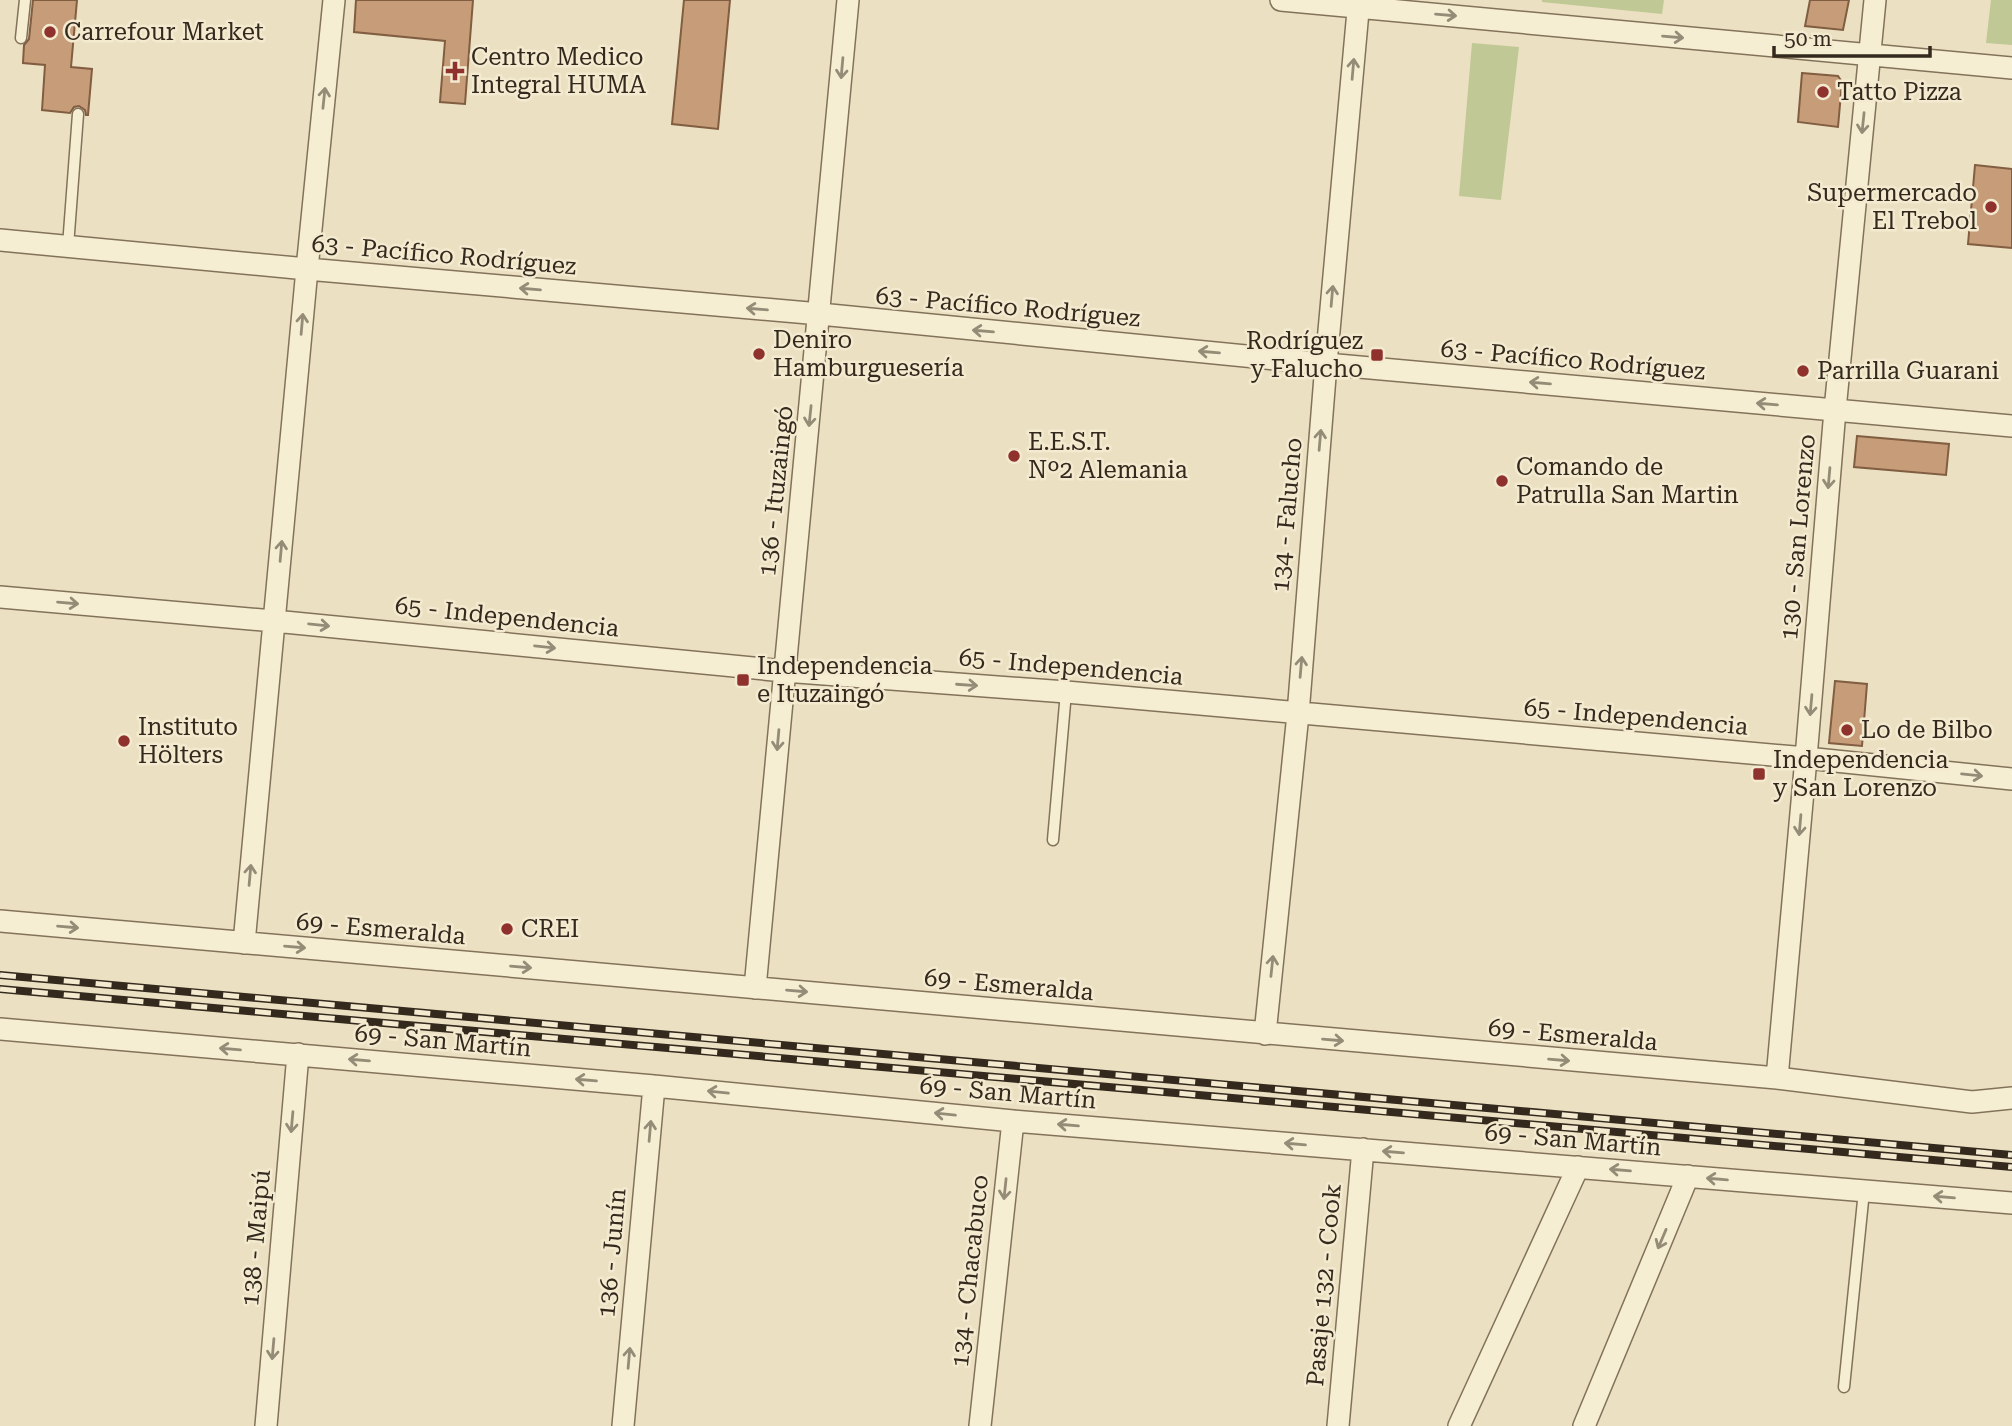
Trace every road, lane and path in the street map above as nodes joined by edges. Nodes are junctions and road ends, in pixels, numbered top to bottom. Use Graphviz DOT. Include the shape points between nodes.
graph roads {
  1 [pos="25,0"];
  2 [pos="334,0"];
  3 [pos="848,0"];
  4 [pos="1281,0"];
  5 [pos="1874,0"];
  6 [pos="1359,4"];
  7 [pos="21,38"];
  8 [pos="1869,55"];
  9 [pos="2012,68"];
  10 [pos="78,114"];
  11 [pos="0,240"];
  12 [pos="68,246"];
  13 [pos="307,269"];
  14 [pos="820,314"];
  15 [pos="1326,364"];
  16 [pos="1835,410"];
  17 [pos="2012,426"];
  18 [pos="0,597"];
  19 [pos="274,621"];
  20 [pos="784,671"];
  21 [pos="1066,692"];
  22 [pos="1297,714"];
  23 [pos="1807,758"];
  24 [pos="2012,779"];
  25 [pos="1053,840"];
  26 [pos="0,921"];
  27 [pos="244,943"];
  28 [pos="755,988"];
  29 [pos="0,1029"];
  30 [pos="1265,1034"];
  31 [pos="298,1054"];
  32 [pos="1777,1079"];
  33 [pos="654,1086"];
  34 [pos="2012,1098"];
  35 [pos="1972,1101"];
  36 [pos="2012,1106"];
  37 [pos="1013,1121"];
  38 [pos="1363,1149"];
  39 [pos="1578,1167"];
  40 [pos="1688,1176"];
  41 [pos="1864,1191"];
  42 [pos="2012,1203"];
  43 [pos="1844,1387"];
  44 [pos="266,1426"];
  45 [pos="623,1426"];
  46 [pos="980,1426"];
  47 [pos="1338,1426"];
  48 [pos="1459,1426"];
  49 [pos="1584,1426"];
  1 -- 7 [label="lane"];
  13 -- 2 [label="street, one-way"];
  3 -- 14 [label="street, 136 - Ituzaingó, one-way"];
  4 -- 6 [label="street"];
  5 -- 8 [label="street, 130 - San Lorenzo"];
  6 -- 8 [label="street, one-way"];
  15 -- 6 [label="street, 134 - Falucho, one-way"];
  8 -- 9 [label="street"];
  8 -- 16 [label="street, 130 - San Lorenzo, one-way"];
  10 -- 12 [label="lane"];
  11 -- 12 [label="street, 63 - Pacífico Rodríguez"];
  12 -- 13 [label="street, 63 - Pacífico Rodríguez"];
  14 -- 13 [label="street, 63 - Pacífico Rodríguez, one-way"];
  19 -- 13 [label="street, one-way"];
  15 -- 14 [label="street, 63 - Pacífico Rodríguez, one-way"];
  14 -- 20 [label="street, 136 - Ituzaingó, one-way"];
  16 -- 15 [label="street, 63 - Pacífico Rodríguez, one-way"];
  22 -- 15 [label="street, 134 - Falucho, one-way"];
  16 -- 17 [label="street, 63 - Pacífico Rodríguez"];
  16 -- 23 [label="street, 130 - San Lorenzo, one-way"];
  18 -- 19 [label="street, 65 - Independencia, one-way"];
  19 -- 20 [label="street, 65 - Independencia, one-way"];
  27 -- 19 [label="street, one-way"];
  20 -- 21 [label="street, 65 - Independencia, one-way"];
  20 -- 28 [label="street, 136 - Ituzaingó, one-way"];
  21 -- 22 [label="street, 65 - Independencia"];
  21 -- 25 [label="lane"];
  22 -- 23 [label="street, 65 - Independencia"];
  30 -- 22 [label="street, 134 - Falucho, one-way"];
  23 -- 24 [label="street, 65 - Independencia, one-way"];
  23 -- 32 [label="street, 130 - San Lorenzo, one-way"];
  26 -- 27 [label="street, 69 - Esmeralda, one-way"];
  27 -- 28 [label="street, 69 - Esmeralda, one-way"];
  28 -- 30 [label="street, 69 - Esmeralda, one-way"];
  31 -- 29 [label="street, 69 - San Martín, one-way"];
  30 -- 32 [label="street, 69 - Esmeralda, one-way"];
  33 -- 31 [label="street, 69 - San Martín, one-way"];
  31 -- 44 [label="street, 138 - Maipú, one-way"];
  32 -- 35 [label="street, 69 - Esmeralda"];
  37 -- 33 [label="street, 69 - San Martín, one-way"];
  45 -- 33 [label="street, 136 - Junín, one-way"];
  34 -- 35 [label="street, 69 - Esmeralda"];
  35 -- 36 [label="street"];
  38 -- 37 [label="street, 69 - San Martín, one-way"];
  37 -- 46 [label="street, 134 - Chacabuco, one-way"];
  39 -- 38 [label="street, 69 - San Martín, one-way"];
  38 -- 47 [label="street, Pasaje 132 - Cook"];
  40 -- 39 [label="street, 69 - San Martín, one-way"];
  39 -- 48 [label="street"];
  41 -- 40 [label="street, 69 - San Martín, one-way"];
  40 -- 49 [label="street, one-way"];
  42 -- 41 [label="street, 69 - San Martín, one-way"];
  41 -- 43 [label="lane"];
}
